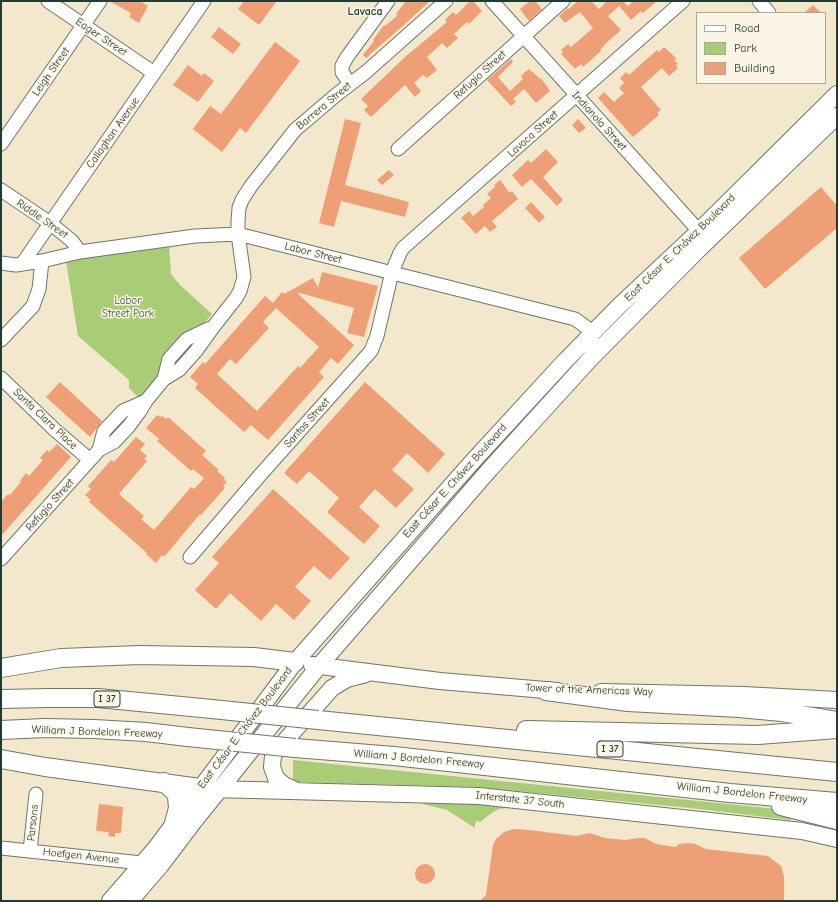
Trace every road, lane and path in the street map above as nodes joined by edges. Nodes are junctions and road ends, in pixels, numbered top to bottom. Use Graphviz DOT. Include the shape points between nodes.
graph roads {
  1 [pos="48,1"];
  2 [pos="100,1"];
  3 [pos="204,1"];
  4 [pos="388,1"];
  5 [pos="446,1"];
  6 [pos="492,1"];
  7 [pos="563,1"];
  8 [pos="683,1"];
  9 [pos="759,1"];
  10 [pos="768,12"];
  11 [pos="83,26"];
  12 [pos="523,37"];
  13 [pos="154,73"];
  14 [pos="350,84"];
  15 [pos="837,94"];
  16 [pos="576,96"];
  17 [pos="837,116"];
  18 [pos="1,144"];
  19 [pos="398,149"];
  20 [pos="1,190"];
  21 [pos="50,223"];
  22 [pos="238,234"];
  23 [pos="704,235"];
  24 [pos="80,252"];
  25 [pos="42,261"];
  26 [pos="1,263"];
  27 [pos="22,264"];
  28 [pos="392,272"];
  29 [pos="592,334"];
  30 [pos="1,340"];
  31 [pos="591,358"];
  32 [pos="1,378"];
  33 [pos="90,460"];
  34 [pos="190,557"];
  35 [pos="1,559"];
  36 [pos="350,599"];
  37 [pos="365,613"];
  38 [pos="344,638"];
  39 [pos="295,662"];
  40 [pos="319,666"];
  41 [pos="1,668"];
  42 [pos="354,670"];
  43 [pos="375,672"];
  44 [pos="546,691"];
  45 [pos="1,699"];
  46 [pos="837,700"];
  47 [pos="837,721"];
  48 [pos="383,726"];
  49 [pos="837,729"];
  50 [pos="1,730"];
  51 [pos="1,759"];
  52 [pos="837,772"];
  53 [pos="164,782"];
  54 [pos="200,788"];
  55 [pos="220,790"];
  56 [pos="296,791"];
  57 [pos="730,793"];
  58 [pos="36,794"];
  59 [pos="837,802"];
  60 [pos="837,820"];
  61 [pos="174,823"];
  62 [pos="837,839"];
  63 [pos="1,848"];
  64 [pos="30,851"];
  65 [pos="144,863"];
  66 [pos="161,865"];
  67 [pos="110,901"];
  68 [pos="130,901"];
  1 -- 11 [label="street, Eager Street"];
  2 -- 11 [label="street, Leigh Street"];
  3 -- 13 [label="street, Callaghan Avenue"];
  4 -- 14 [label="street" via="342,66 342,72"];
  5 -- 14 [label="street, Barrera Street"];
  6 -- 12 [label="street, Indianola Street"];
  7 -- 12 [label="street, Refugio Street"];
  8 -- 16 [label="street, Lavaca Street"];
  9 -- 10 [label="street"];
  11 -- 13 [label="street, Eager Street"];
  11 -- 18 [label="street, Leigh Street"];
  12 -- 16 [label="street, Indianola Street"];
  12 -- 19 [label="street, Refugio Street"];
  13 -- 21 [label="street, Callaghan Avenue"];
  14 -- 22 [label="street, Barrera Street" via="295,130 251,186 239,208"];
  15 -- 23 [label="main road, East César E. Chávez Boulevard"];
  16 -- 23 [label="street, Indianola Street"];
  16 -- 28 [label="street, Lavaca Street" via="410,241 400,253"];
  17 -- 23 [label="main road, East César E. Chávez Boulevard"];
  20 -- 21 [label="street, Riddle Street"];
  21 -- 24 [label="street, Riddle Street" via="72,240"];
  21 -- 27 [label="street, Callaghan Avenue"];
  22 -- 24 [label="street, Labor Street" via="194,236"];
  22 -- 28 [label="street, Labor Street"];
  22 -- 33 [label="street, Refugio Street" via="243,283 236,298 179,370 164,379 146,401 123,411 104,431 99,450"];
  23 -- 29 [label="main road, East César E. Chávez Boulevard" via="619,306"];
  23 -- 31 [label="main road, East César E. Chávez Boulevard"];
  24 -- 25 [label="street, Labor Street"];
  25 -- 27 [label="street, Labor Street"];
  25 -- 30 [label="street" via="39,289 33,306"];
  26 -- 27 [label="street, Labor Street"];
  28 -- 29 [label="street, Labor Street" via="562,315 575,320"];
  28 -- 34 [label="street, Santos Street" via="371,351"];
  29 -- 31 [label="street"];
  29 -- 36 [label="main road, East César E. Chávez Boulevard" via="473,460"];
  31 -- 37 [label="main road, East César E. Chávez Boulevard"];
  32 -- 33 [label="street, Santa Clara Place"];
  33 -- 35 [label="street, Refugio Street"];
  36 -- 37 [label="main road"];
  36 -- 39 [label="main road, East César E. Chávez Boulevard"];
  37 -- 38 [label="main road, East César E. Chávez Boulevard"];
  38 -- 40 [label="main road, East César E. Chávez Boulevard"];
  38 -- 42 [label="main road" via="343,658"];
  39 -- 40 [label="main road, Tower of the Americas Way"];
  39 -- 41 [label="highway" via="254,657 140,655 62,658"];
  39 -- 54 [label="main road, East César E. Chávez Boulevard"];
  40 -- 42 [label="main road, Tower of the Americas Way"];
  40 -- 55 [label="main road, East César E. Chávez Boulevard"];
  42 -- 43 [label="main road, Tower of the Americas Way"];
  43 -- 44 [label="main road, Tower of the Americas Way"];
  43 -- 56 [label="main road" via="347,679 332,688 276,751 272,767 276,778"];
  44 -- 46 [label="main road, Tower of the Americas Way" via="744,694"];
  44 -- 47 [label="highway" via="628,702 782,712"];
  45 -- 48 [label="highway, I 37, bridge" via="98,698"];
  48 -- 49 [label="highway" via="758,735"];
  48 -- 52 [label="highway, I 37"];
  50 -- 57 [label="highway, William J Bordelon Freeway, bridge" via="45,728 146,732 520,769"];
  51 -- 53 [label="highway"];
  53 -- 54 [label="highway"];
  53 -- 61 [label="highway" via="177,796 178,808"];
  54 -- 55 [label="main road, Interstate 37 South"];
  54 -- 61 [label="main road, East César E. Chávez Boulevard"];
  55 -- 56 [label="main road, Interstate 37 South"];
  55 -- 66 [label="main road, East César E. Chávez Boulevard"];
  56 -- 62 [label="main road, Interstate 37 South" via="479,796 802,832"];
  57 -- 59 [label="highway, William J Bordelon Freeway"];
  57 -- 60 [label="highway"];
  58 -- 64 [label="street, Parsons"];
  61 -- 65 [label="main road, East César E. Chávez Boulevard"];
  63 -- 64 [label="street, Hoefgen Avenue"];
  64 -- 65 [label="street, Hoefgen Avenue"];
  65 -- 66 [label="street, Hoefgen Avenue"];
  65 -- 67 [label="main road, East César E. Chávez Boulevard"];
  66 -- 68 [label="main road, East César E. Chávez Boulevard"];
}
